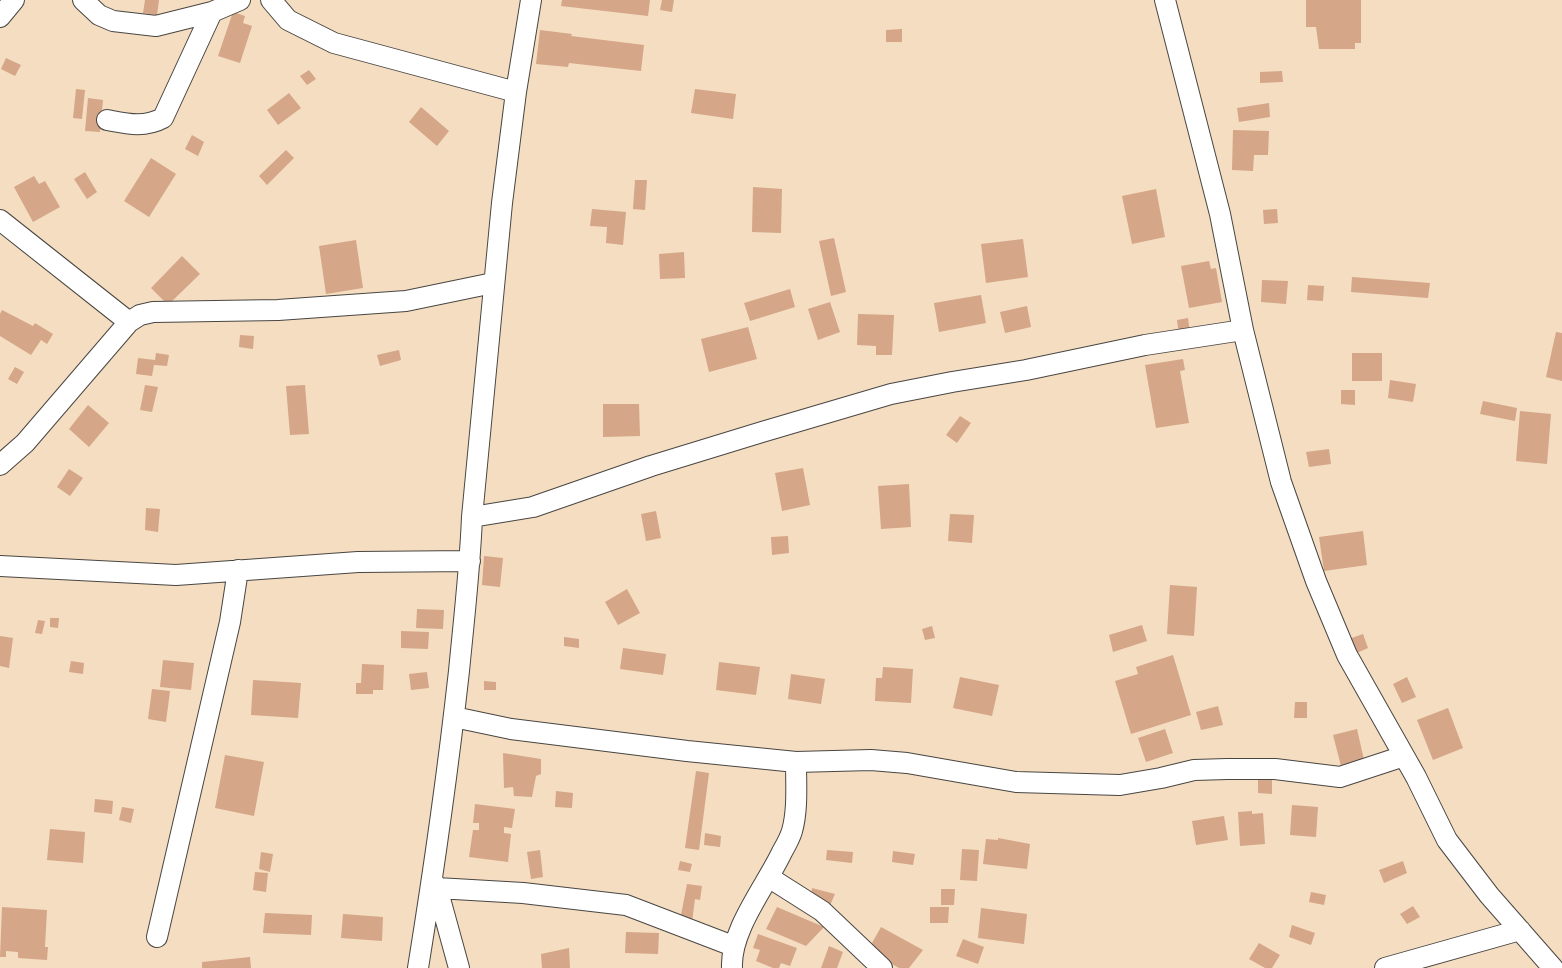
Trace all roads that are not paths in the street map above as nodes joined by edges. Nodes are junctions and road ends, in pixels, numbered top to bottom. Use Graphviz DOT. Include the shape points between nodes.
graph roads {
  1 [pos="14,0"];
  2 [pos="82,0"];
  3 [pos="240,0"];
  4 [pos="271,0"];
  5 [pos="531,0"];
  6 [pos="1165,0"];
  7 [pos="212,12"];
  8 [pos="0,17"];
  9 [pos="516,92"];
  10 [pos="107,120"];
  11 [pos="0,220"];
  12 [pos="493,283"];
  13 [pos="129,322"];
  14 [pos="1244,330"];
  15 [pos="0,465"];
  16 [pos="472,517"];
  17 [pos="470,561"];
  18 [pos="0,566"];
  19 [pos="238,570"];
  20 [pos="454,717"];
  21 [pos="1404,756"];
  22 [pos="796,762"];
  23 [pos="770,878"];
  24 [pos="435,884"];
  25 [pos="1520,930"];
  26 [pos="157,937"];
  27 [pos="733,946"];
  28 [pos="418,968"];
  29 [pos="459,968"];
  30 [pos="732,968"];
  31 [pos="882,968"];
  32 [pos="1385,968"];
  33 [pos="1552,968"];
  1 -- 8 [label="street"];
  2 -- 7 [label="street" via="113,21 156,26"];
  3 -- 7 [label="street"];
  4 -- 9 [label="street" via="288,20 334,43"];
  5 -- 9 [label="street"];
  6 -- 14 [label="street" via="1220,214"];
  7 -- 10 [label="street" via="163,118 140,126"];
  9 -- 12 [label="street"];
  11 -- 13 [label="street"];
  12 -- 13 [label="street" via="406,300 278,310 153,312"];
  12 -- 16 [label="street"];
  13 -- 15 [label="street" via="25,443"];
  14 -- 16 [label="street" via="891,394 662,463 533,507"];
  14 -- 21 [label="street" via="1281,482 1316,581 1347,655"];
  16 -- 17 [label="street"];
  17 -- 19 [label="street" via="358,562"];
  17 -- 20 [label="street"];
  18 -- 19 [label="street" via="176,574"];
  19 -- 26 [label="street" via="230,622"];
  20 -- 22 [label="street" via="511,729"];
  20 -- 24 [label="street"];
  21 -- 22 [label="street" via="1340,777 1227,768 1194,770 1120,785 1016,782 871,760"];
  21 -- 25 [label="street" via="1447,840"];
  22 -- 23 [label="street" via="792,832"];
  23 -- 27 [label="street" via="757,894"];
  23 -- 31 [label="street" via="822,911"];
  24 -- 27 [label="street" via="626,905"];
  24 -- 28 [label="street"];
  24 -- 29 [label="street"];
  25 -- 32 [label="street"];
  25 -- 33 [label="street"];
  27 -- 30 [label="street"];
}
